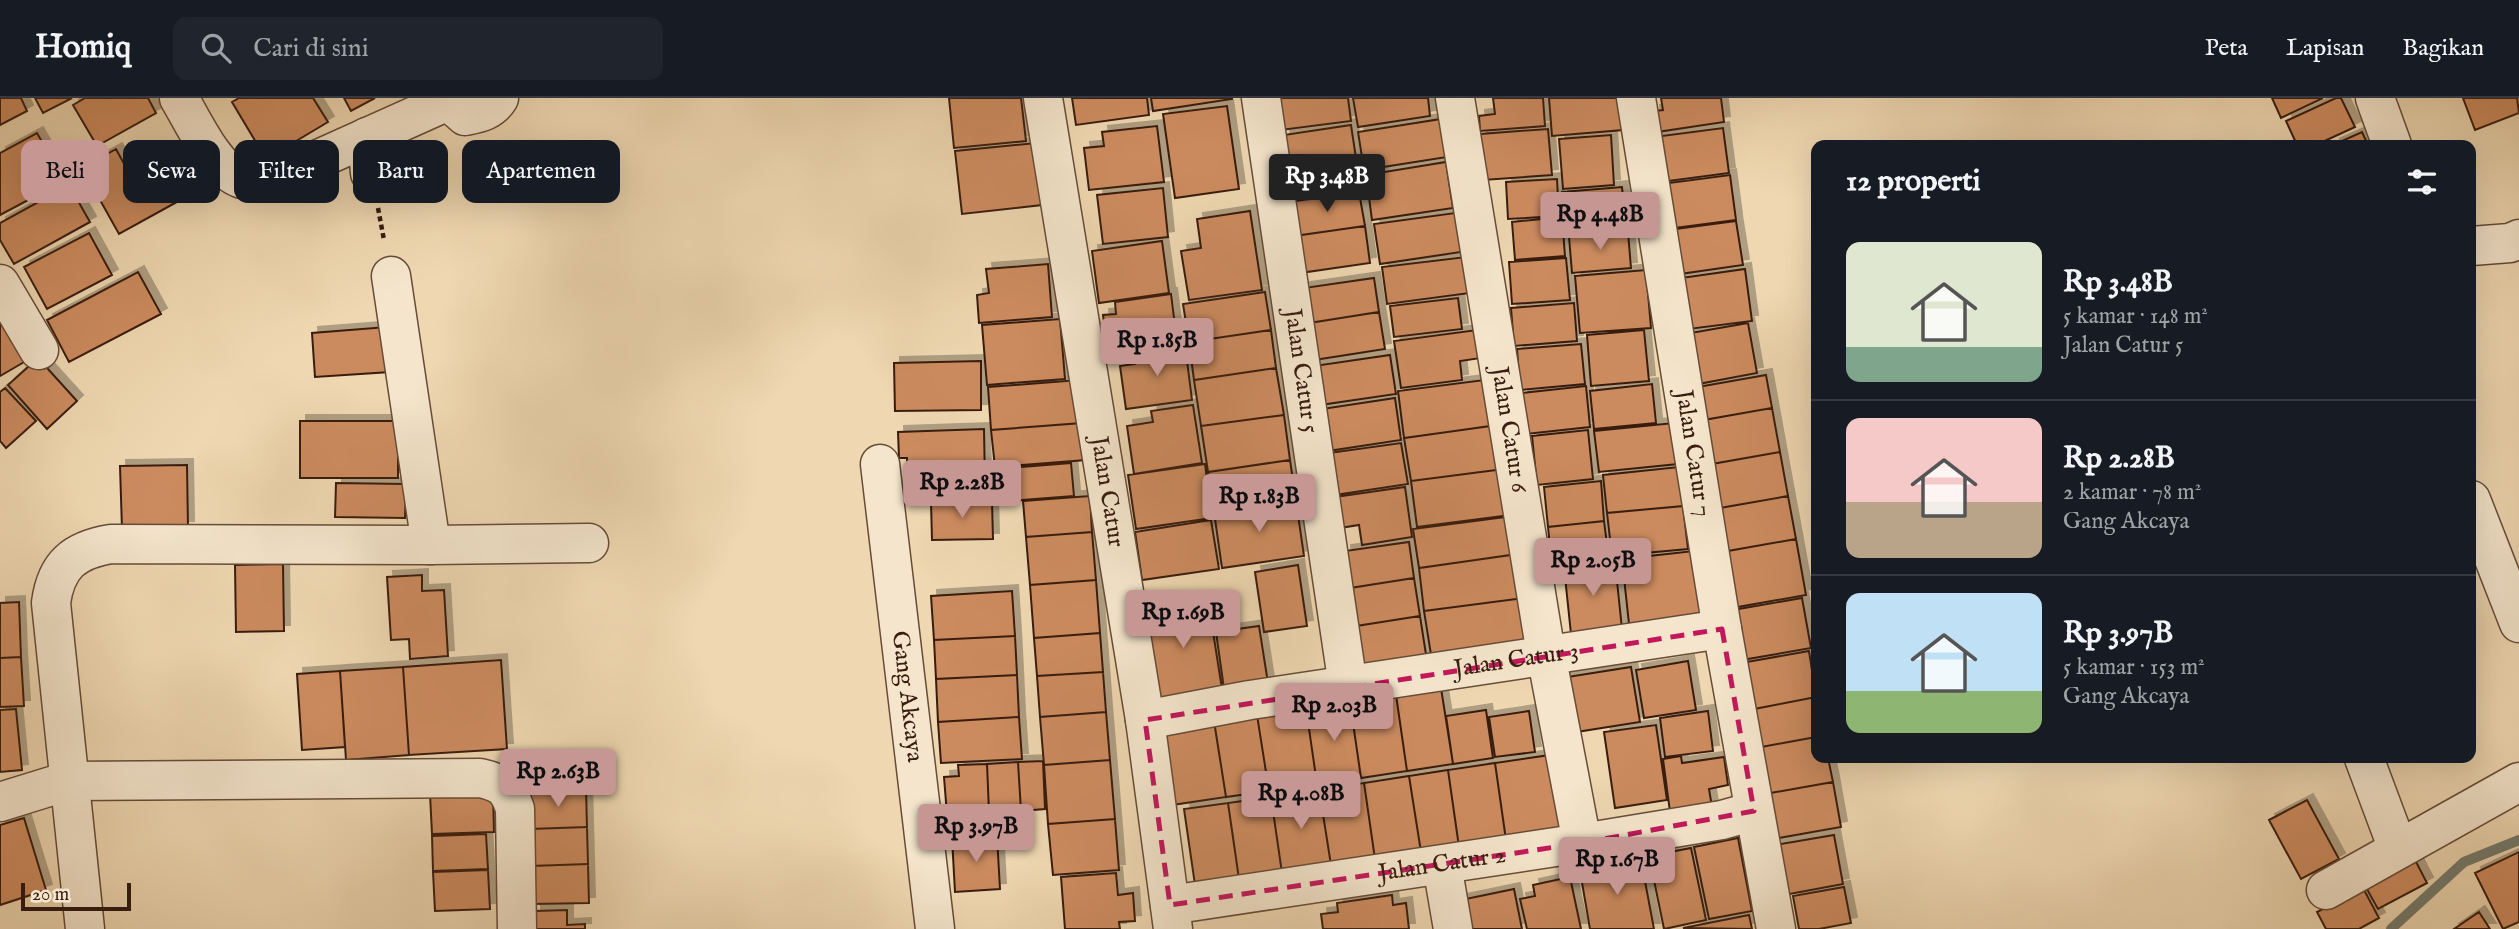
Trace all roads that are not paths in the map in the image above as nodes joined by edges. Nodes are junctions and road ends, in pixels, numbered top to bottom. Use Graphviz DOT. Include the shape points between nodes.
graph roads {
  1 [pos="179,98"];
  2 [pos="499,98"];
  3 [pos="1043,98"];
  4 [pos="1261,98"];
  5 [pos="1455,98"];
  6 [pos="1636,98"];
  7 [pos="2375,98"];
  8 [pos="449,99"];
  9 [pos="2390,140"];
  10 [pos="2519,239"];
  11 [pos="2476,246"];
  12 [pos="391,276"];
  13 [pos="0,284"];
  14 [pos="38,350"];
  15 [pos="880,464"];
  16 [pos="2476,513"];
  17 [pos="589,543"];
  18 [pos="431,545"];
  19 [pos="2519,623"];
  20 [pos="1722,629"];
  21 [pos="1546,654"];
  22 [pos="1348,686"];
  23 [pos="1145,720"];
  24 [pos="2366,763"];
  25 [pos="68,781"];
  26 [pos="2519,782"];
  27 [pos="0,802"];
  28 [pos="1754,811"];
  29 [pos="1582,843"];
  30 [pos="2398,849"];
  31 [pos="1442,864"];
  32 [pos="2326,890"];
  33 [pos="1172,917"];
  34 [pos="85,929"];
  35 [pos="517,929"];
  36 [pos="935,929"];
  37 [pos="1453,929"];
  38 [pos="1776,929"];
  1 -- 8 [label="street" via="218,159 240,179 262,181 369,155"];
  2 -- 8 [label="street" via="494,106 466,116"];
  3 -- 23 [label="street, Jalan Catur"];
  4 -- 22 [label="street, Jalan Catur 5"];
  5 -- 21 [label="street, Jalan Catur 6"];
  6 -- 20 [label="street, Jalan Catur 7"];
  7 -- 9 [label="street"];
  10 -- 11 [label="street"];
  12 -- 18 [label="street"];
  13 -- 14 [label="street"];
  15 -- 36 [label="street, Gang Akcaya"];
  16 -- 19 [label="street"];
  17 -- 18 [label="street"];
  18 -- 25 [label="street" via="111,544 73,556 53,586 51,604"];
  20 -- 21 [label="street, Jalan Catur 3"];
  20 -- 28 [label="street, Jalan Catur 7"];
  21 -- 22 [label="street, Jalan Catur 3"];
  21 -- 29 [label="street, Jalan Catur 6"];
  22 -- 23 [label="street, Jalan Catur 3"];
  23 -- 33 [label="street, Jalan Catur"];
  24 -- 30 [label="street"];
  25 -- 27 [label="street"];
  25 -- 34 [label="street"];
  25 -- 35 [label="street" via="480,778 499,782 515,809"];
  26 -- 30 [label="street"];
  28 -- 29 [label="street, Jalan Catur 2"];
  28 -- 38 [label="street, Jalan Catur 7"];
  29 -- 31 [label="street, Jalan Catur 2"];
  30 -- 32 [label="street"];
  31 -- 33 [label="street, Jalan Catur 2"];
  31 -- 37 [label="street"];
}
